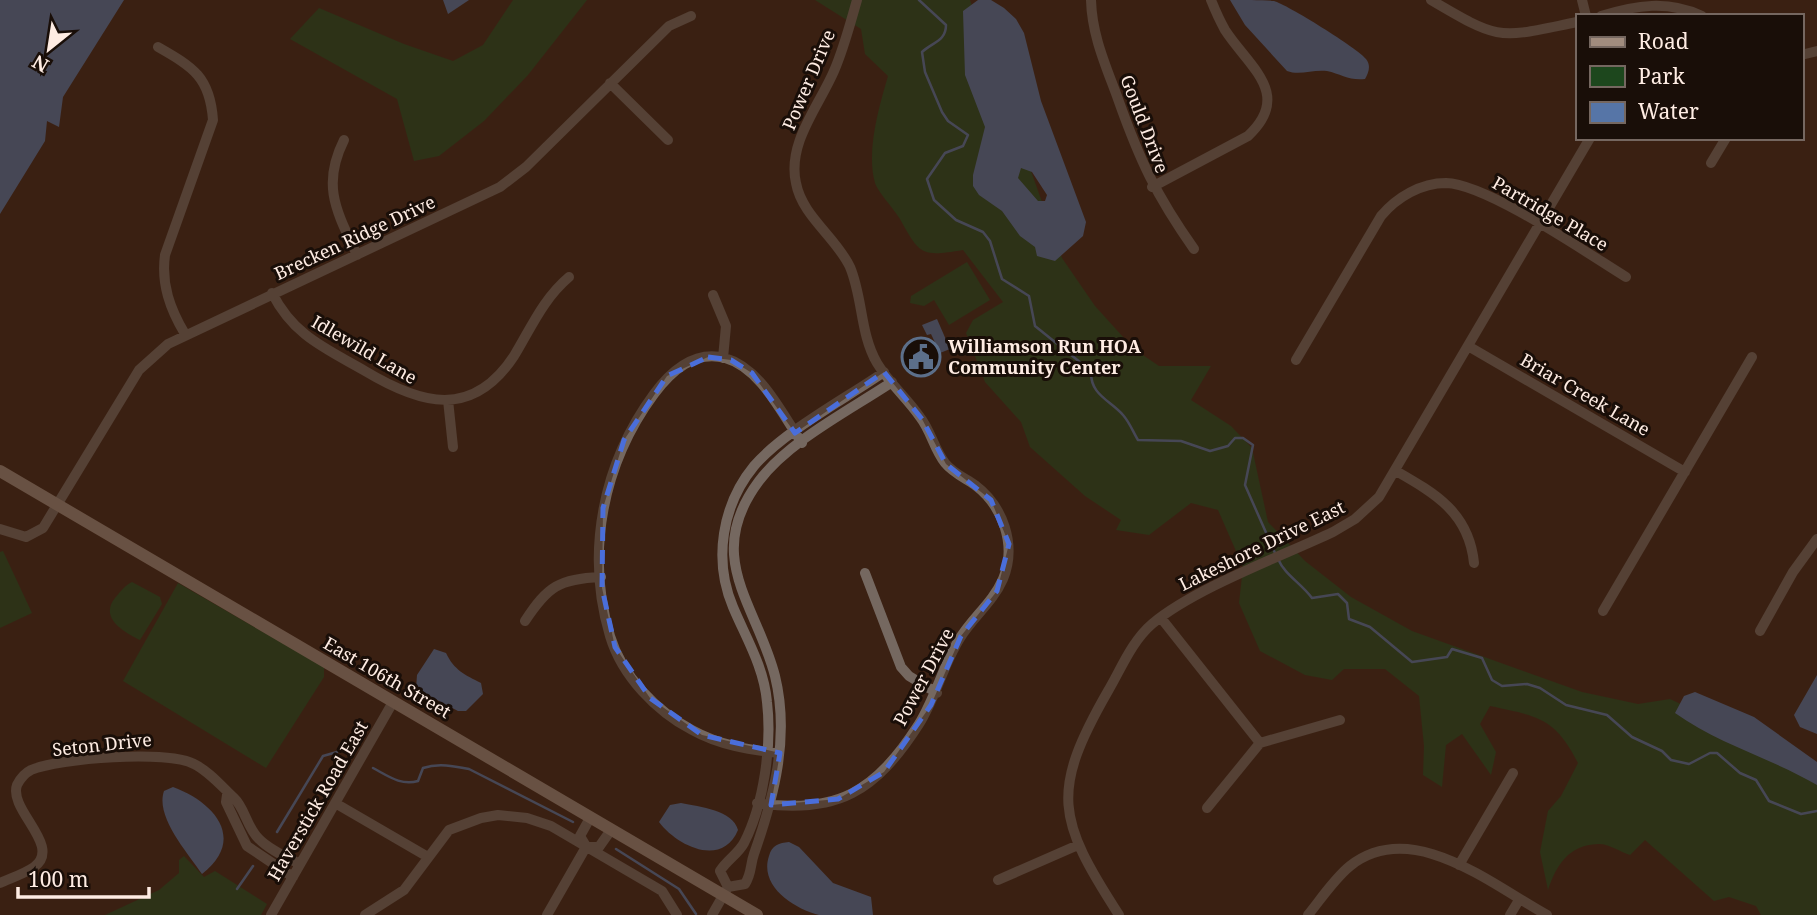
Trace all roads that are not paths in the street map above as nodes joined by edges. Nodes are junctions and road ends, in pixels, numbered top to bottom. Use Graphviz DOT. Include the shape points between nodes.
graph roads {
  1 [pos="1091,0"];
  2 [pos="1211,0"];
  3 [pos="1430,0"];
  4 [pos="856,4"];
  5 [pos="1610,14"];
  6 [pos="1698,14"];
  7 [pos="691,16"];
  8 [pos="1576,22"];
  9 [pos="158,47"];
  10 [pos="610,83"];
  11 [pos="344,140"];
  12 [pos="667,140"];
  13 [pos="1589,140"];
  14 [pos="1725,140"];
  15 [pos="1712,163"];
  16 [pos="1152,187"];
  17 [pos="1539,225"];
  18 [pos="1194,249"];
  19 [pos="356,255"];
  20 [pos="569,277"];
  21 [pos="1626,277"];
  22 [pos="272,293"];
  23 [pos="713,295"];
  24 [pos="185,334"];
  25 [pos="1468,346"];
  26 [pos="1752,357"];
  27 [pos="723,358"];
  28 [pos="1296,360"];
  29 [pos="884,372"];
  30 [pos="892,382"];
  31 [pos="448,400"];
  32 [pos="795,433"];
  33 [pos="802,443"];
  34 [pos="453,447"];
  35 [pos="0,471"];
  36 [pos="1395,471"];
  37 [pos="1685,472"];
  38 [pos="59,506"];
  39 [pos="0,530"];
  40 [pos="1817,539"];
  41 [pos="1474,563"];
  42 [pos="865,573"];
  43 [pos="601,577"];
  44 [pos="1603,611"];
  45 [pos="1161,618"];
  46 [pos="525,621"];
  47 [pos="1760,631"];
  48 [pos="937,693"];
  49 [pos="393,702"];
  50 [pos="1340,720"];
  51 [pos="1260,743"];
  52 [pos="765,752"];
  53 [pos="779,753"];
  54 [pos="1513,773"];
  55 [pos="227,795"];
  56 [pos="335,803"];
  57 [pos="757,803"];
  58 [pos="771,805"];
  59 [pos="1207,807"];
  60 [pos="590,818"];
  61 [pos="611,830"];
  62 [pos="1078,845"];
  63 [pos="586,847"];
  64 [pos="428,856"];
  65 [pos="300,864"];
  66 [pos="1459,865"];
  67 [pos="293,877"];
  68 [pos="998,880"];
  69 [pos="0,883"];
  70 [pos="726,891"];
  71 [pos="1519,900"];
  72 [pos="271,915"];
  73 [pos="365,915"];
  74 [pos="547,915"];
  75 [pos="677,915"];
  76 [pos="712,915"];
  77 [pos="757,915"];
  78 [pos="1119,915"];
  79 [pos="1308,915"];
  80 [pos="1510,915"];
  81 [pos="1548,915"];
  1 -- 16 [label="street, Gould Drive" via="1101,55"];
  2 -- 16 [label="street" via="1224,28 1262,78 1269,100 1267,112 1248,136"];
  3 -- 8 [label="street" via="1496,34 1525,34"];
  4 -- 29 [label="street, Power Drive" via="834,72 800,140 794,171 805,206 849,267 868,345"];
  5 -- 6 [label="street" via="1656,4"];
  7 -- 10 [label="street, Brecken Ridge Drive" via="668,26"];
  9 -- 24 [label="street" via="201,77 212,105 213,120 163,270 166,294"];
  10 -- 12 [label="street"];
  10 -- 19 [label="street, Brecken Ridge Drive" via="500,187"];
  11 -- 19 [label="street" via="335,159 332,189"];
  13 -- 17 [label="street, Lakeshore Drive East"];
  14 -- 15 [label="street"];
  16 -- 18 [label="street, Gould Drive"];
  17 -- 21 [label="street, Partridge Place"];
  17 -- 25 [label="street, Lakeshore Drive East"];
  17 -- 28 [label="street, Partridge Place" via="1470,187 1443,183 1408,194 1381,216"];
  19 -- 22 [label="street, Brecken Ridge Drive"];
  20 -- 31 [label="street, Idlewild Lane" via="548,297 498,376 470,394"];
  22 -- 24 [label="street, Brecken Ridge Drive"];
  22 -- 31 [label="street, Idlewild Lane" via="284,316 313,341 402,392"];
  23 -- 27 [label="street" via="726,326"];
  24 -- 38 [label="street, Brecken Ridge Drive" via="145,362"];
  25 -- 36 [label="street, Lakeshore Drive East"];
  25 -- 37 [label="street, Briar Creek Lane"];
  26 -- 37 [label="street"];
  27 -- 32 [label="street" via="752,373"];
  27 -- 43 [label="street" via="696,359 675,369 635,421 609,478 603,508"];
  29 -- 30 [label="street, Power Drive"];
  29 -- 32 [label="street"];
  30 -- 33 [label="street"];
  30 -- 48 [label="street, Power Drive" via="922,419 946,464 991,500 1009,544 1001,584 961,636"];
  31 -- 34 [label="street"];
  32 -- 33 [label="street"];
  32 -- 52 [label="street" via="747,476 732,505 723,539 727,590 765,688"];
  33 -- 53 [label="street" via="773,465 754,488 739,521 735,549 741,593 771,662 778,691"];
  35 -- 38 [label="street, East 106th Street"];
  36 -- 41 [label="street" via="1451,506 1470,538"];
  36 -- 45 [label="street, Lakeshore Drive East" via="1378,497 1354,519"];
  37 -- 44 [label="street"];
  38 -- 39 [label="street" via="34,535"];
  38 -- 49 [label="street, East 106th Street"];
  40 -- 47 [label="street"];
  42 -- 48 [label="street" via="901,667"];
  43 -- 46 [label="street" via="574,579 548,589"];
  43 -- 52 [label="street" via="615,647 650,698 672,718 702,735"];
  45 -- 51 [label="street"];
  45 -- 62 [label="street, Lakeshore Drive East" via="1137,642 1089,724 1069,770 1069,815"];
  48 -- 58 [label="street, Power Drive" via="899,755 870,783 823,803"];
  49 -- 56 [label="street, Haverstick Road East"];
  49 -- 60 [label="street, East 106th Street"];
  50 -- 51 [label="street"];
  51 -- 59 [label="street"];
  52 -- 53 [label="street"];
  52 -- 57 [label="street"];
  53 -- 58 [label="street"];
  54 -- 66 [label="street"];
  55 -- 65 [label="street, Seton Drive" via="234,798 258,839"];
  55 -- 67 [label="street, Seton Drive" via="247,846"];
  55 -- 69 [label="street, Seton Drive" via="204,769 171,756 36,769 23,776 16,795 40,841 41,858 35,866"];
  56 -- 64 [label="street"];
  56 -- 65 [label="street, Haverstick Road East"];
  57 -- 58 [label="street, Power Drive"];
  57 -- 70 [label="street" via="744,843 720,871"];
  58 -- 70 [label="street" via="751,875 745,884"];
  60 -- 61 [label="street, East 106th Street"];
  60 -- 63 [label="street" via="580,836"];
  61 -- 63 [label="street" via="599,847"];
  61 -- 70 [label="street, East 106th Street"];
  62 -- 68 [label="street"];
  62 -- 78 [label="street, Lakeshore Drive East"];
  63 -- 64 [label="street" via="541,822 498,815 449,830"];
  63 -- 74 [label="street"];
  63 -- 75 [label="street" via="662,891"];
  64 -- 73 [label="street" via="404,890"];
  65 -- 67 [label="street, Haverstick Road East"];
  66 -- 71 [label="street"];
  66 -- 79 [label="street" via="1417,848 1386,849 1351,865"];
  67 -- 72 [label="street, Haverstick Road East"];
  70 -- 76 [label="street"];
  70 -- 77 [label="street, East 106th Street"];
  71 -- 80 [label="street"];
  71 -- 81 [label="street"];
}
